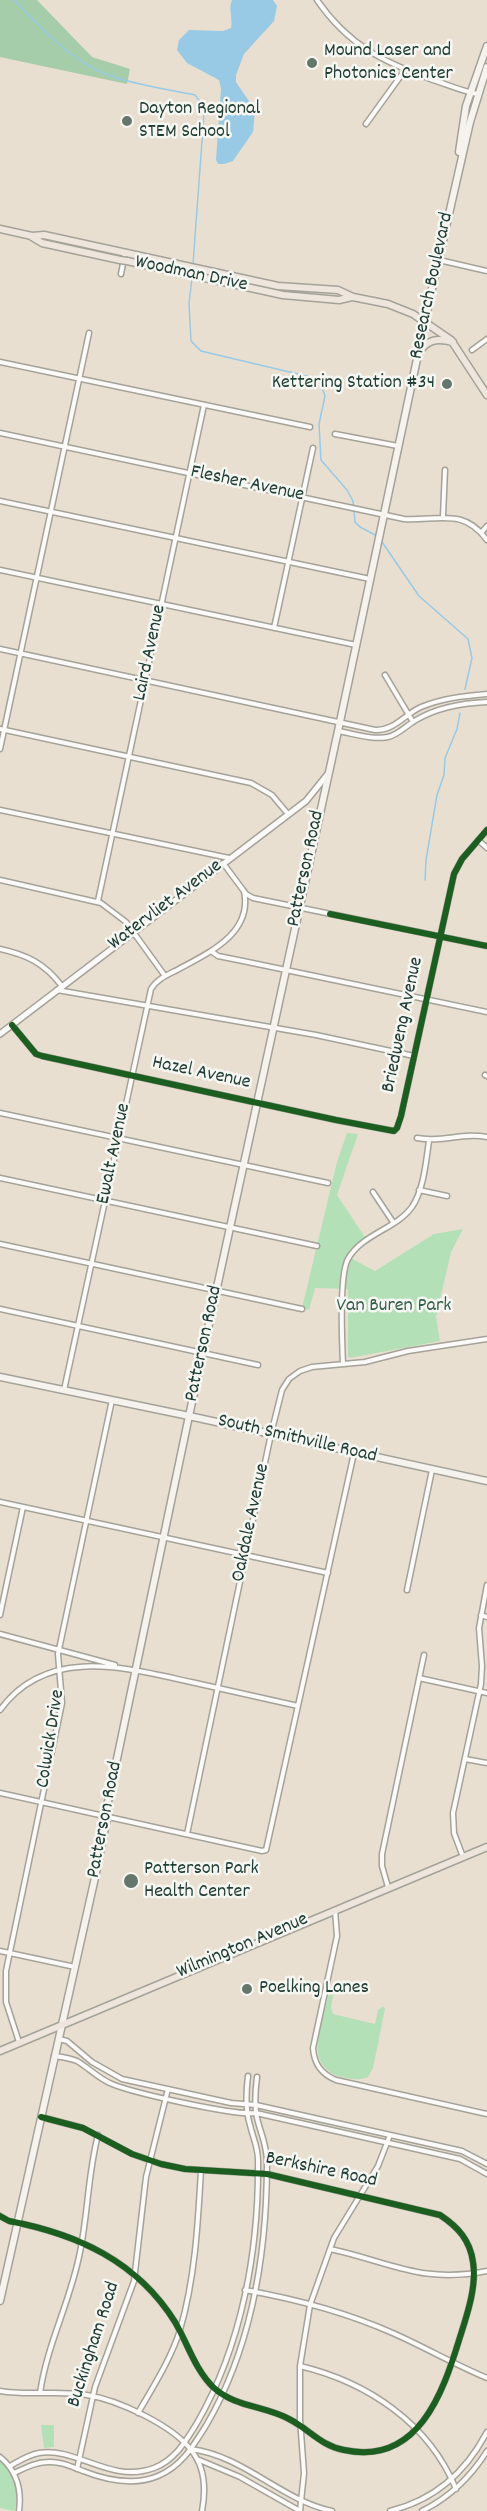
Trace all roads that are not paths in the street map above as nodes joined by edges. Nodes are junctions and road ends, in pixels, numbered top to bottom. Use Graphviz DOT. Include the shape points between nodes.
graph roads {
  1 [pos="318,0"];
  2 [pos="487,46"];
  3 [pos="487,67"];
  4 [pos="405,70"];
  5 [pos="474,93"];
  6 [pos="366,124"];
  7 [pos="0,230"];
  8 [pos="60,243"];
  9 [pos="125,253"];
  10 [pos="438,260"];
  11 [pos="487,271"];
  12 [pos="194,272"];
  13 [pos="121,274"];
  14 [pos="353,297"];
  15 [pos="425,322"];
  16 [pos="89,333"];
  17 [pos="487,339"];
  18 [pos="453,342"];
  19 [pos="472,350"];
  20 [pos="418,354"];
  21 [pos="0,362"];
  22 [pos="80,378"];
  23 [pos="411,387"];
  24 [pos="487,394"];
  25 [pos="204,405"];
  26 [pos="310,428"];
  27 [pos="0,433"];
  28 [pos="334,434"];
  29 [pos="398,446"];
  30 [pos="65,447"];
  31 [pos="313,448"];
  32 [pos="445,470"];
  33 [pos="189,473"];
  34 [pos="302,497"];
  35 [pos="0,501"];
  36 [pos="51,512"];
  37 [pos="384,515"];
  38 [pos="443,516"];
  39 [pos="487,526"];
  40 [pos="481,533"];
  41 [pos="175,539"];
  42 [pos="487,540"];
  43 [pos="288,562"];
  44 [pos="0,570"];
  45 [pos="37,577"];
  46 [pos="370,579"];
  47 [pos="162,604"];
  48 [pos="274,628"];
  49 [pos="356,645"];
  50 [pos="0,648"];
  51 [pos="21,653"];
  52 [pos="385,675"];
  53 [pos="145,680"];
  54 [pos="487,694"];
  55 [pos="487,702"];
  56 [pos="408,714"];
  57 [pos="340,721"];
  58 [pos="413,722"];
  59 [pos="2,729"];
  60 [pos="338,730"];
  61 [pos="0,749"];
  62 [pos="129,756"];
  63 [pos="328,774"];
  64 [pos="0,810"];
  65 [pos="288,814"];
  66 [pos="487,831"];
  67 [pos="112,834"];
  68 [pos="478,840"];
  69 [pos="487,848"];
  70 [pos="229,858"];
  71 [pos="223,863"];
  72 [pos="0,880"];
  73 [pos="244,891"];
  74 [pos="98,901"];
  75 [pos="299,908"];
  76 [pos="133,931"];
  77 [pos="440,937"];
  78 [pos="487,946"];
  79 [pos="0,950"];
  80 [pos="211,951"];
  81 [pos="286,970"];
  82 [pos="165,976"];
  83 [pos="58,987"];
  84 [pos="426,999"];
  85 [pos="147,1006"];
  86 [pos="487,1012"];
  87 [pos="12,1025"];
  88 [pos="273,1027"];
  89 [pos="0,1034"];
  90 [pos="414,1056"];
  91 [pos="132,1076"];
  92 [pos="257,1103"];
  93 [pos="0,1113"];
  94 [pos="396,1130"];
  95 [pos="487,1137"];
  96 [pos="417,1138"];
  97 [pos="118,1139"];
  98 [pos="429,1141"];
  99 [pos="243,1166"];
  100 [pos="0,1178"];
  101 [pos="328,1183"];
  102 [pos="419,1190"];
  103 [pos="373,1192"];
  104 [pos="447,1196"];
  105 [pos="105,1201"];
  106 [pos="393,1222"];
  107 [pos="230,1228"];
  108 [pos="0,1244"];
  109 [pos="317,1246"];
  110 [pos="92,1263"];
  111 [pos="216,1291"];
  112 [pos="0,1309"];
  113 [pos="302,1309"];
  114 [pos="78,1326"];
  115 [pos="487,1339"];
  116 [pos="202,1353"];
  117 [pos="343,1364"];
  118 [pos="258,1365"];
  119 [pos="0,1377"];
  120 [pos="64,1390"];
  121 [pos="112,1400"];
  122 [pos="189,1416"];
  123 [pos="271,1434"];
  124 [pos="354,1453"];
  125 [pos="432,1470"];
  126 [pos="487,1482"];
  127 [pos="0,1502"];
  128 [pos="23,1507"];
  129 [pos="86,1520"];
  130 [pos="164,1537"];
  131 [pos="245,1555"];
  132 [pos="328,1573"];
  133 [pos="487,1585"];
  134 [pos="407,1590"];
  135 [pos="0,1615"];
  136 [pos="481,1615"];
  137 [pos="487,1617"];
  138 [pos="0,1634"];
  139 [pos="59,1650"];
  140 [pos="424,1655"];
  141 [pos="60,1669"];
  142 [pos="133,1670"];
  143 [pos="419,1678"];
  144 [pos="217,1688"];
  145 [pos="479,1691"];
  146 [pos="487,1693"];
  147 [pos="298,1706"];
  148 [pos="0,1708"];
  149 [pos="465,1759"];
  150 [pos="487,1763"];
  151 [pos="0,1793"];
  152 [pos="41,1803"];
  153 [pos="107,1818"];
  154 [pos="187,1834"];
  155 [pos="487,1847"];
  156 [pos="463,1857"];
  157 [pos="388,1887"];
  158 [pos="335,1910"];
  159 [pos="0,1951"];
  160 [pos="10,1953"];
  161 [pos="75,1968"];
  162 [pos="62,2025"];
  163 [pos="57,2038"];
  164 [pos="19,2042"];
  165 [pos="0,2050"];
  166 [pos="54,2055"];
  167 [pos="248,2076"];
  168 [pos="257,2077"];
  169 [pos="168,2089"];
  170 [pos="166,2097"];
  171 [pos="256,2109"];
  172 [pos="247,2110"];
  173 [pos="487,2114"];
  174 [pos="41,2117"];
  175 [pos="98,2134"];
  176 [pos="390,2135"];
  177 [pos="389,2144"];
  178 [pos="149,2160"];
  179 [pos="487,2164"];
  180 [pos="201,2170"];
  181 [pos="258,2174"];
  182 [pos="487,2174"];
  183 [pos="267,2175"];
  184 [pos="359,2195"];
  185 [pos="0,2216"];
  186 [pos="17,2223"];
  187 [pos="82,2242"];
  188 [pos="330,2249"];
  189 [pos="487,2271"];
  190 [pos="474,2273"];
  191 [pos="135,2275"];
  192 [pos="245,2290"];
  193 [pos="254,2291"];
  194 [pos="0,2301"];
  195 [pos="310,2305"];
  196 [pos="179,2331"];
  197 [pos="452,2362"];
  198 [pos="300,2366"];
  199 [pos="487,2378"];
  200 [pos="215,2389"];
  201 [pos="0,2391"];
  202 [pos="40,2393"];
  203 [pos="223,2394"];
  204 [pos="93,2396"];
  205 [pos="138,2413"];
  206 [pos="301,2426"];
  207 [pos="417,2429"];
  208 [pos="487,2432"];
  209 [pos="184,2444"];
  210 [pos="191,2449"];
  211 [pos="487,2451"];
  212 [pos="0,2457"];
  213 [pos="197,2459"];
  214 [pos="81,2461"];
  215 [pos="10,2466"];
  216 [pos="77,2469"];
  217 [pos="14,2473"];
  218 [pos="453,2480"];
  219 [pos="456,2489"];
  220 [pos="303,2502"];
  221 [pos="20,2511"];
  222 [pos="202,2511"];
  223 [pos="300,2511"];
  224 [pos="332,2511"];
  225 [pos="390,2511"];
  226 [pos="422,2511"];
  1 -- 4 [label="street" via="346,35 373,55"];
  2 -- 5 [label="main road, Research Boulevard"];
  3 -- 5 [label="main road, Research Boulevard"];
  4 -- 5 [label="street"];
  4 -- 6 [label="street"];
  5 -- 10 [label="main road, Research Boulevard" via="462,127 455,184"];
  7 -- 8 [label="main road, Woodman Drive" via="32,236 42,243"];
  8 -- 9 [label="main road, Woodman Drive"];
  8 -- 12 [label="main road, Woodman Drive" via="123,260"];
  9 -- 12 [label="main road, Woodman Drive" via="160,259"];
  9 -- 13 [label="street"];
  10 -- 11 [label="street"];
  10 -- 15 [label="main road, Research Boulevard"];
  12 -- 14 [label="main road, Woodman Drive" via="278,286 338,290"];
  12 -- 14 [label="main road, Woodman Drive" via="283,295 339,300"];
  14 -- 15 [label="main road, Woodman Drive" via="388,304"];
  15 -- 18 [label="main road, Woodman Drive"];
  15 -- 20 [label="main road, Research Boulevard"];
  16 -- 22 [label="street"];
  17 -- 19 [label="street"];
  18 -- 20 [label="main road" via="430,341"];
  18 -- 24 [label="main road, Woodman Drive"];
  20 -- 23 [label="main road, Research Boulevard"];
  21 -- 22 [label="street"];
  22 -- 25 [label="street"];
  22 -- 30 [label="street"];
  23 -- 29 [label="main road, Patterson Road"];
  25 -- 26 [label="street"];
  25 -- 33 [label="street, Laird Avenue"];
  27 -- 30 [label="street, Flesher Avenue"];
  28 -- 29 [label="street"];
  29 -- 37 [label="main road, Patterson Road"];
  30 -- 33 [label="street, Flesher Avenue"];
  30 -- 36 [label="street"];
  31 -- 34 [label="street"];
  32 -- 38 [label="street"];
  33 -- 34 [label="street, Flesher Avenue"];
  33 -- 41 [label="street, Laird Avenue"];
  34 -- 37 [label="street, Flesher Avenue"];
  34 -- 43 [label="street"];
  35 -- 36 [label="street"];
  36 -- 41 [label="street"];
  36 -- 45 [label="street"];
  37 -- 38 [label="street, Flesher Avenue" via="414,520"];
  37 -- 46 [label="main road, Patterson Road"];
  38 -- 40 [label="street, Flesher Avenue" via="467,523"];
  39 -- 40 [label="street"];
  40 -- 42 [label="street, Flesher Avenue"];
  41 -- 43 [label="street"];
  41 -- 47 [label="street, Laird Avenue"];
  43 -- 46 [label="street"];
  43 -- 48 [label="street"];
  44 -- 45 [label="street"];
  45 -- 47 [label="street"];
  45 -- 51 [label="street"];
  46 -- 49 [label="main road, Patterson Road"];
  47 -- 48 [label="street"];
  47 -- 53 [label="street, Laird Avenue"];
  48 -- 49 [label="street"];
  49 -- 57 [label="main road, Patterson Road"];
  50 -- 51 [label="street"];
  51 -- 53 [label="street"];
  51 -- 59 [label="street"];
  52 -- 56 [label="street"];
  53 -- 57 [label="street"];
  53 -- 62 [label="street, Laird Avenue"];
  54 -- 56 [label="street" via="442,699"];
  55 -- 58 [label="street" via="448,707"];
  56 -- 57 [label="street" via="380,730"];
  56 -- 58 [label="street"];
  57 -- 60 [label="main road, Patterson Road"];
  58 -- 60 [label="street" via="390,737"];
  59 -- 61 [label="street"];
  59 -- 62 [label="street"];
  60 -- 63 [label="main road, Patterson Road"];
  62 -- 65 [label="street" via="251,783 272,795"];
  62 -- 67 [label="street, Laird Avenue"];
  63 -- 65 [label="street, Watervliet Avenue" via="312,795"];
  63 -- 75 [label="main road, Patterson Road"];
  64 -- 67 [label="street"];
  65 -- 70 [label="street, Watervliet Avenue"];
  66 -- 68 [label="street, Briedweng Avenue"];
  67 -- 70 [label="street"];
  67 -- 74 [label="street, Laird Avenue"];
  68 -- 69 [label="street"];
  68 -- 77 [label="street, Briedweng Avenue" via="454,874"];
  70 -- 71 [label="street, Watervliet Avenue"];
  71 -- 73 [label="street"];
  71 -- 76 [label="street, Watervliet Avenue"];
  72 -- 74 [label="street"];
  73 -- 75 [label="street" via="253,898"];
  73 -- 80 [label="street, Ewalt Avenue" via="246,906 240,926"];
  74 -- 76 [label="street"];
  75 -- 77 [label="street"];
  75 -- 81 [label="main road, Patterson Road"];
  76 -- 82 [label="street"];
  76 -- 83 [label="street, Watervliet Avenue"];
  77 -- 78 [label="street"];
  77 -- 84 [label="street, Briedweng Avenue"];
  79 -- 83 [label="street" via="34,959 45,967"];
  80 -- 81 [label="street" via="218,956"];
  80 -- 82 [label="street, Ewalt Avenue"];
  81 -- 84 [label="street"];
  81 -- 88 [label="main road, Patterson Road"];
  82 -- 85 [label="street, Ewalt Avenue" via="153,985"];
  83 -- 85 [label="street"];
  83 -- 87 [label="street, Watervliet Avenue"];
  84 -- 86 [label="street"];
  84 -- 90 [label="street, Briedweng Avenue"];
  85 -- 88 [label="street"];
  85 -- 91 [label="street, Ewalt Avenue"];
  87 -- 89 [label="street, Watervliet Avenue"];
  87 -- 91 [label="street, Hazel Avenue" via="36,1054"];
  88 -- 90 [label="street"];
  88 -- 92 [label="main road, Patterson Road"];
  90 -- 94 [label="street, Briedweng Avenue"];
  91 -- 92 [label="street, Hazel Avenue"];
  91 -- 97 [label="street, Ewalt Avenue"];
  92 -- 94 [label="street, Hazel Avenue"];
  92 -- 99 [label="main road, Patterson Road"];
  93 -- 97 [label="street"];
  95 -- 98 [label="street" via="469,1134"];
  96 -- 98 [label="street"];
  97 -- 99 [label="street"];
  97 -- 105 [label="street, Ewalt Avenue"];
  98 -- 102 [label="street"];
  99 -- 101 [label="street"];
  99 -- 107 [label="main road, Patterson Road"];
  100 -- 105 [label="street"];
  102 -- 104 [label="street"];
  102 -- 106 [label="street" via="410,1209"];
  103 -- 106 [label="street"];
  105 -- 107 [label="street"];
  105 -- 110 [label="street, Ewalt Avenue"];
  106 -- 117 [label="street" via="357,1247 347,1262 343,1280"];
  107 -- 109 [label="street"];
  107 -- 111 [label="main road, Patterson Road"];
  108 -- 110 [label="street"];
  110 -- 111 [label="street"];
  110 -- 114 [label="street, Ewalt Avenue"];
  111 -- 113 [label="street"];
  111 -- 116 [label="main road, Patterson Road"];
  112 -- 114 [label="street"];
  114 -- 116 [label="street"];
  114 -- 120 [label="street, Ewalt Avenue"];
  115 -- 117 [label="street, Oakdale Avenue"];
  116 -- 118 [label="street"];
  116 -- 122 [label="main road, Patterson Road"];
  117 -- 123 [label="street, Oakdale Avenue" via="306,1368 289,1379 279,1398"];
  119 -- 120 [label="main road, South Smithville Road"];
  120 -- 121 [label="main road, South Smithville Road"];
  121 -- 122 [label="main road, South Smithville Road"];
  121 -- 129 [label="street, Colwick Drive"];
  122 -- 123 [label="main road, South Smithville Road"];
  122 -- 130 [label="main road, Patterson Road"];
  123 -- 124 [label="main road, South Smithville Road"];
  123 -- 131 [label="street, Oakdale Avenue"];
  124 -- 125 [label="main road, South Smithville Road"];
  124 -- 132 [label="street"];
  125 -- 126 [label="main road, South Smithville Road"];
  125 -- 134 [label="street"];
  127 -- 128 [label="street"];
  128 -- 129 [label="street"];
  128 -- 135 [label="street"];
  129 -- 130 [label="street"];
  129 -- 139 [label="street, Colwick Drive"];
  130 -- 131 [label="street"];
  130 -- 142 [label="main road, Patterson Road"];
  131 -- 132 [label="street"];
  131 -- 144 [label="street, Oakdale Avenue"];
  132 -- 147 [label="street"];
  133 -- 136 [label="street"];
  136 -- 137 [label="street"];
  136 -- 145 [label="street"];
  138 -- 139 [label="street"];
  139 -- 141 [label="street, Colwick Drive"];
  139 -- 142 [label="street"];
  140 -- 143 [label="street"];
  141 -- 142 [label="street" via="92,1665"];
  141 -- 148 [label="street" via="23,1687"];
  141 -- 152 [label="street, Colwick Drive" via="62,1703"];
  142 -- 144 [label="street"];
  142 -- 153 [label="main road, Patterson Road"];
  143 -- 145 [label="street"];
  143 -- 157 [label="street" via="382,1854"];
  144 -- 147 [label="street"];
  144 -- 154 [label="street, Oakdale Avenue"];
  145 -- 146 [label="street"];
  145 -- 149 [label="street"];
  147 -- 154 [label="street" via="268,1848 262,1851"];
  149 -- 150 [label="street"];
  149 -- 156 [label="street" via="453,1820"];
  151 -- 152 [label="street"];
  152 -- 153 [label="street"];
  152 -- 160 [label="street, Colwick Drive"];
  153 -- 154 [label="street"];
  153 -- 161 [label="main road, Patterson Road"];
  155 -- 156 [label="main road, Wilmington Avenue"];
  156 -- 157 [label="main road, Wilmington Avenue"];
  157 -- 158 [label="main road, Wilmington Avenue"];
  158 -- 162 [label="main road, Wilmington Avenue"];
  158 -- 173 [label="street" via="337,1936 313,2048 319,2068 336,2080"];
  159 -- 160 [label="street"];
  160 -- 161 [label="street"];
  160 -- 164 [label="street, Colwick Drive" via="6,2002"];
  161 -- 162 [label="main road, Patterson Road"];
  162 -- 163 [label="main road, Patterson Road"];
  162 -- 164 [label="main road, Wilmington Avenue"];
  163 -- 166 [label="main road, Patterson Road"];
  163 -- 169 [label="street" via="67,2041 112,2075"];
  164 -- 165 [label="main road, Wilmington Avenue"];
  166 -- 170 [label="street" via="78,2062 108,2083"];
  166 -- 174 [label="main road, Patterson Road"];
  167 -- 172 [label="street"];
  168 -- 171 [label="street"];
  169 -- 170 [label="street, Buckingham Road"];
  169 -- 172 [label="street"];
  170 -- 172 [label="street"];
  170 -- 178 [label="street, Buckingham Road"];
  171 -- 172 [label="street"];
  171 -- 172 [label="street"];
  171 -- 176 [label="street"];
  171 -- 177 [label="street"];
  171 -- 183 [label="street" via="266,2147"];
  172 -- 181 [label="street" via="257,2148"];
  174 -- 175 [label="street, Berkshire Road"];
  174 -- 186 [label="main road, Patterson Road"];
  175 -- 178 [label="street, Berkshire Road"];
  175 -- 187 [label="street"];
  176 -- 177 [label="street"];
  176 -- 179 [label="street" via="462,2151"];
  177 -- 182 [label="street" via="460,2159"];
  177 -- 184 [label="street"];
  178 -- 180 [label="street, Berkshire Road"];
  178 -- 191 [label="street, Buckingham Road"];
  180 -- 181 [label="street, Berkshire Road"];
  180 -- 196 [label="street" via="196,2235"];
  181 -- 183 [label="street, Berkshire Road"];
  181 -- 192 [label="street"];
  183 -- 184 [label="street, Berkshire Road"];
  183 -- 193 [label="street"];
  184 -- 188 [label="street"];
  184 -- 190 [label="street, Berkshire Road" via="434,2212 446,2219 466,2240"];
  185 -- 186 [label="street"];
  186 -- 187 [label="street"];
  186 -- 194 [label="main road, Patterson Road"];
  187 -- 191 [label="street"];
  187 -- 202 [label="street"];
  188 -- 190 [label="street" via="413,2273"];
  188 -- 195 [label="street"];
  189 -- 190 [label="street"];
  190 -- 197 [label="street, Berkshire Road"];
  191 -- 196 [label="street"];
  191 -- 204 [label="street, Buckingham Road"];
  192 -- 193 [label="street"];
  192 -- 200 [label="street" via="233,2342"];
  193 -- 195 [label="street"];
  193 -- 203 [label="street" via="242,2344"];
  195 -- 197 [label="street" via="379,2328"];
  195 -- 198 [label="street"];
  196 -- 200 [label="street" via="200,2371"];
  196 -- 205 [label="street"];
  197 -- 199 [label="street"];
  197 -- 207 [label="street, Berkshire Road" via="431,2411"];
  198 -- 206 [label="street"];
  198 -- 207 [label="street" via="366,2390"];
  200 -- 203 [label="street"];
  200 -- 209 [label="street"];
  201 -- 202 [label="street"];
  202 -- 204 [label="street"];
  203 -- 206 [label="street"];
  203 -- 210 [label="street"];
  204 -- 205 [label="street"];
  204 -- 214 [label="street, Buckingham Road"];
  205 -- 209 [label="street"];
  206 -- 207 [label="street" via="332,2447 363,2452 394,2445"];
  206 -- 220 [label="street"];
  207 -- 218 [label="street"];
  208 -- 218 [label="street"];
  209 -- 210 [label="street"];
  209 -- 214 [label="street" via="164,2463 145,2470 111,2470"];
  210 -- 213 [label="street"];
  210 -- 216 [label="street" via="175,2466 147,2479 119,2480"];
  210 -- 220 [label="street" via="234,2463"];
  211 -- 219 [label="street"];
  212 -- 215 [label="street"];
  213 -- 222 [label="street" via="205,2483"];
  213 -- 223 [label="street" via="240,2477"];
  214 -- 215 [label="street" via="64,2454 45,2453"];
  214 -- 216 [label="street, Buckingham Road"];
  215 -- 217 [label="street"];
  216 -- 217 [label="street" via="46,2462"];
  217 -- 221 [label="street" via="20,2488"];
  218 -- 219 [label="street"];
  218 -- 225 [label="street" via="422,2500"];
  219 -- 226 [label="street"];
  220 -- 223 [label="street"];
  220 -- 224 [label="street"];
}
